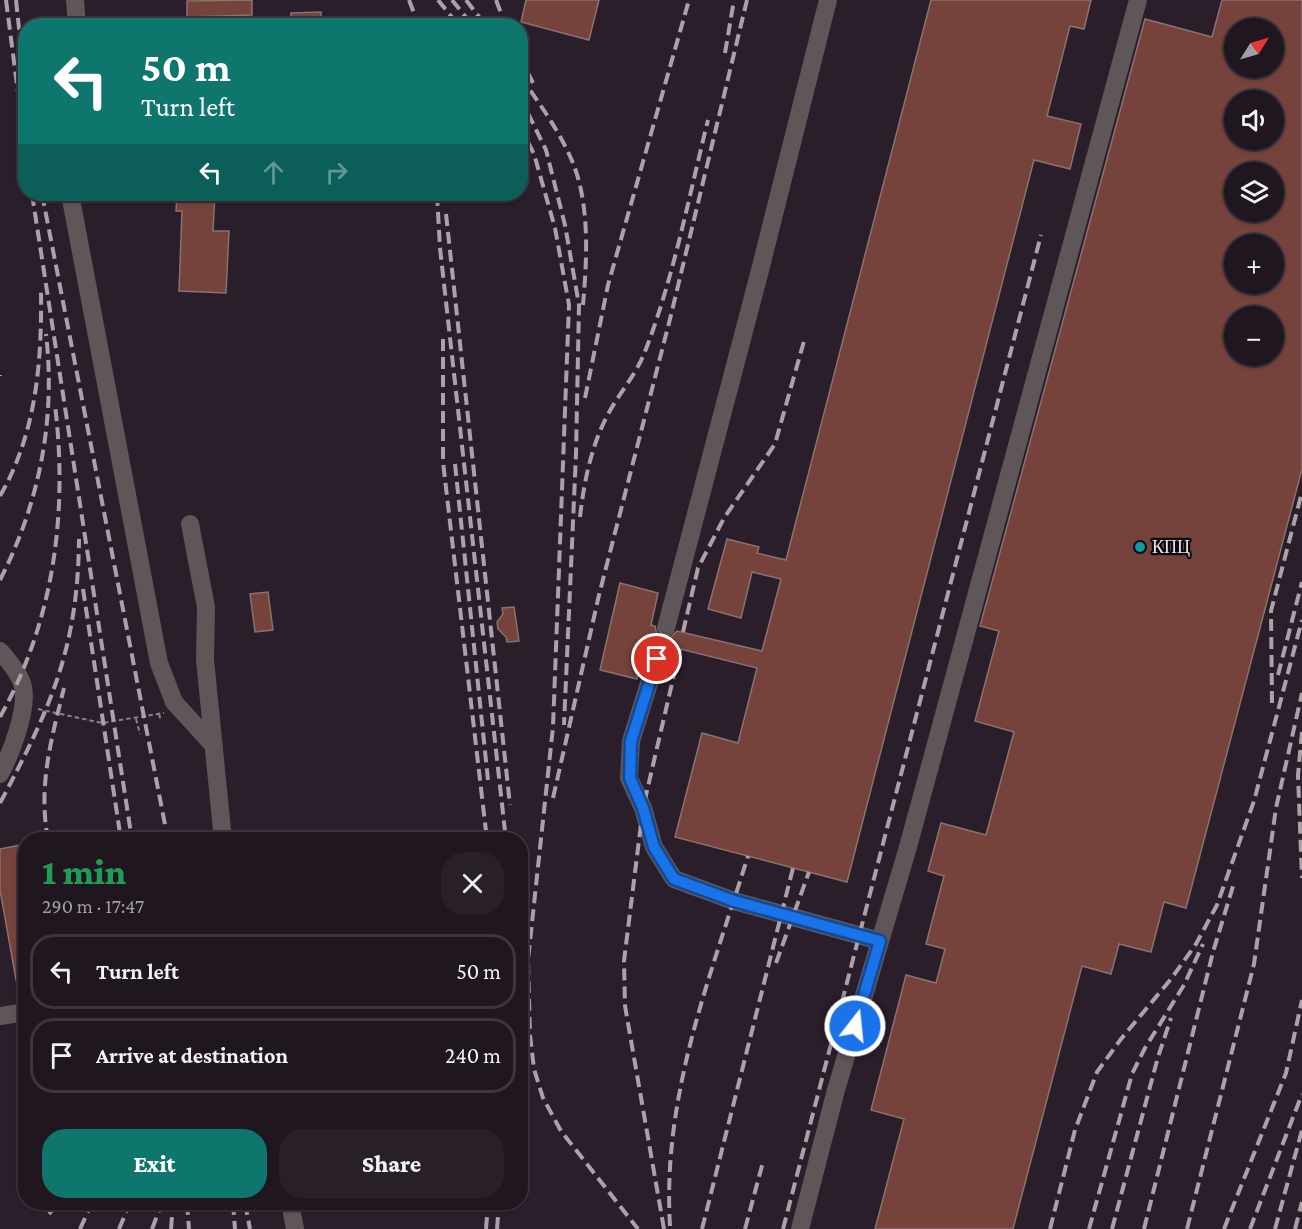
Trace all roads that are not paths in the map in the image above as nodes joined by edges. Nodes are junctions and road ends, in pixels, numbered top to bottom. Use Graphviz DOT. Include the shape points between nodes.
graph roads {
  1 [pos="75,0"];
  2 [pos="828,0"];
  3 [pos="1138,0"];
  4 [pos="76,18"];
  5 [pos="71,201"];
  6 [pos="190,524"];
  7 [pos="0,651"];
  8 [pos="214,746"];
  9 [pos="0,774"];
  10 [pos="223,832"];
  11 [pos="880,941"];
  12 [pos="18,1013"];
  13 [pos="0,1016"];
  14 [pos="291,1210"];
  15 [pos="295,1229"];
  16 [pos="800,1229"];
  1 -- 4 [label="lane"];
  2 -- 11 [label="lane" via="663,637 631,741 630,778 654,847 674,879 734,901"];
  3 -- 11 [label="lane"];
  5 -- 8 [label="lane" via="157,652 174,702"];
  6 -- 8 [label="lane" via="206,607 204,660"];
  7 -- 9 [label="lane" via="23,685 23,706"];
  8 -- 10 [label="lane"];
  11 -- 16 [label="lane"];
  12 -- 13 [label="lane"];
  14 -- 15 [label="lane"];
}
